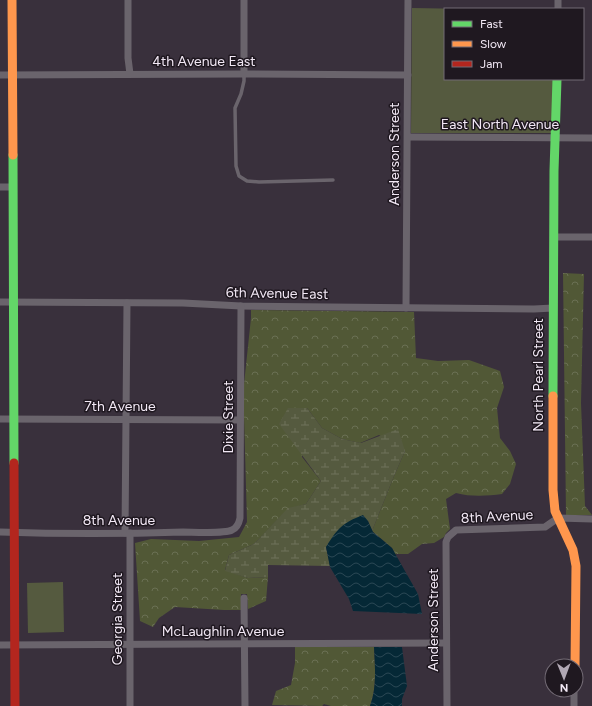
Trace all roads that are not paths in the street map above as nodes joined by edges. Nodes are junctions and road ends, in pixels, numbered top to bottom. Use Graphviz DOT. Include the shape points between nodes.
graph roads {
  1 [pos="12,0"];
  2 [pos="128,0"];
  3 [pos="244,0"];
  4 [pos="408,0"];
  5 [pos="130,74"];
  6 [pos="244,74"];
  7 [pos="0,75"];
  8 [pos="12,75"];
  9 [pos="408,75"];
  10 [pos="558,80"];
  11 [pos="408,137"];
  12 [pos="556,138"];
  13 [pos="592,138"];
  14 [pos="333,180"];
  15 [pos="0,187"];
  16 [pos="13,187"];
  17 [pos="554,237"];
  18 [pos="592,237"];
  19 [pos="0,302"];
  20 [pos="14,302"];
  21 [pos="127,303"];
  22 [pos="241,306"];
  23 [pos="406,308"];
  24 [pos="553,308"];
  25 [pos="14,418"];
  26 [pos="0,419"];
  27 [pos="126,420"];
  28 [pos="240,420"];
  29 [pos="558,518"];
  30 [pos="592,519"];
  31 [pos="236,527"];
  32 [pos="0,532"];
  33 [pos="15,533"];
  34 [pos="128,533"];
  35 [pos="450,534"];
  36 [pos="244,598"];
  37 [pos="446,643"];
  38 [pos="15,644"];
  39 [pos="130,644"];
  40 [pos="245,644"];
  41 [pos="0,645"];
  42 [pos="575,658"];
  43 [pos="15,706"];
  44 [pos="130,706"];
  45 [pos="245,706"];
  46 [pos="447,706"];
  1 -- 8 [label="street"];
  2 -- 5 [label="street"];
  3 -- 6 [label="street"];
  4 -- 9 [label="street, Anderson Street"];
  5 -- 6 [label="street, 4th Avenue East"];
  5 -- 8 [label="street, 4th Avenue East"];
  6 -- 9 [label="street, 4th Avenue East"];
  6 -- 14 [label="lane" via="241,94 235,108 236,166 239,176 247,181 260,182"];
  7 -- 8 [label="street, 4th Avenue East"];
  8 -- 16 [label="street"];
  9 -- 11 [label="street, Anderson Street"];
  10 -- 12 [label="street, North Pearl Street"];
  11 -- 12 [label="street, East North Avenue"];
  11 -- 23 [label="street, Anderson Street"];
  12 -- 13 [label="street, East North Avenue"];
  12 -- 17 [label="street, North Pearl Street"];
  15 -- 16 [label="street"];
  16 -- 20 [label="street"];
  17 -- 18 [label="street"];
  17 -- 24 [label="street, North Pearl Street"];
  19 -- 20 [label="street, 6th Avenue East"];
  20 -- 21 [label="street, 6th Avenue East"];
  20 -- 25 [label="street"];
  21 -- 22 [label="street, 6th Avenue East"];
  21 -- 27 [label="street, Georgia Street"];
  22 -- 23 [label="street, 6th Avenue East"];
  22 -- 28 [label="street, Dixie Street"];
  23 -- 24 [label="street, 6th Avenue East"];
  24 -- 29 [label="street, North Pearl Street" via="552,490 553,506"];
  25 -- 26 [label="street, 7th Avenue"];
  25 -- 27 [label="street, 7th Avenue"];
  25 -- 33 [label="street"];
  27 -- 28 [label="street, 7th Avenue"];
  27 -- 34 [label="street, Georgia Street"];
  28 -- 31 [label="street, Dixie Street" via="240,518"];
  29 -- 30 [label="street, 8th Avenue"];
  29 -- 35 [label="street, 8th Avenue" via="545,527 456,530"];
  29 -- 42 [label="street, North Pearl Street" via="573,550 576,566"];
  31 -- 34 [label="street, 8th Avenue" via="231,531 220,532"];
  32 -- 33 [label="street, 8th Avenue"];
  33 -- 34 [label="street, 8th Avenue"];
  33 -- 38 [label="street"];
  34 -- 39 [label="street, Georgia Street"];
  35 -- 37 [label="street, Anderson Street" via="446,542"];
  36 -- 40 [label="street"];
  37 -- 40 [label="street, McLaughlin Avenue"];
  37 -- 46 [label="street, Anderson Street"];
  38 -- 39 [label="street, McLaughlin Avenue"];
  38 -- 41 [label="street, McLaughlin Avenue"];
  38 -- 43 [label="street"];
  39 -- 40 [label="street, McLaughlin Avenue"];
  39 -- 44 [label="street, Georgia Street"];
  40 -- 45 [label="street"];
}
